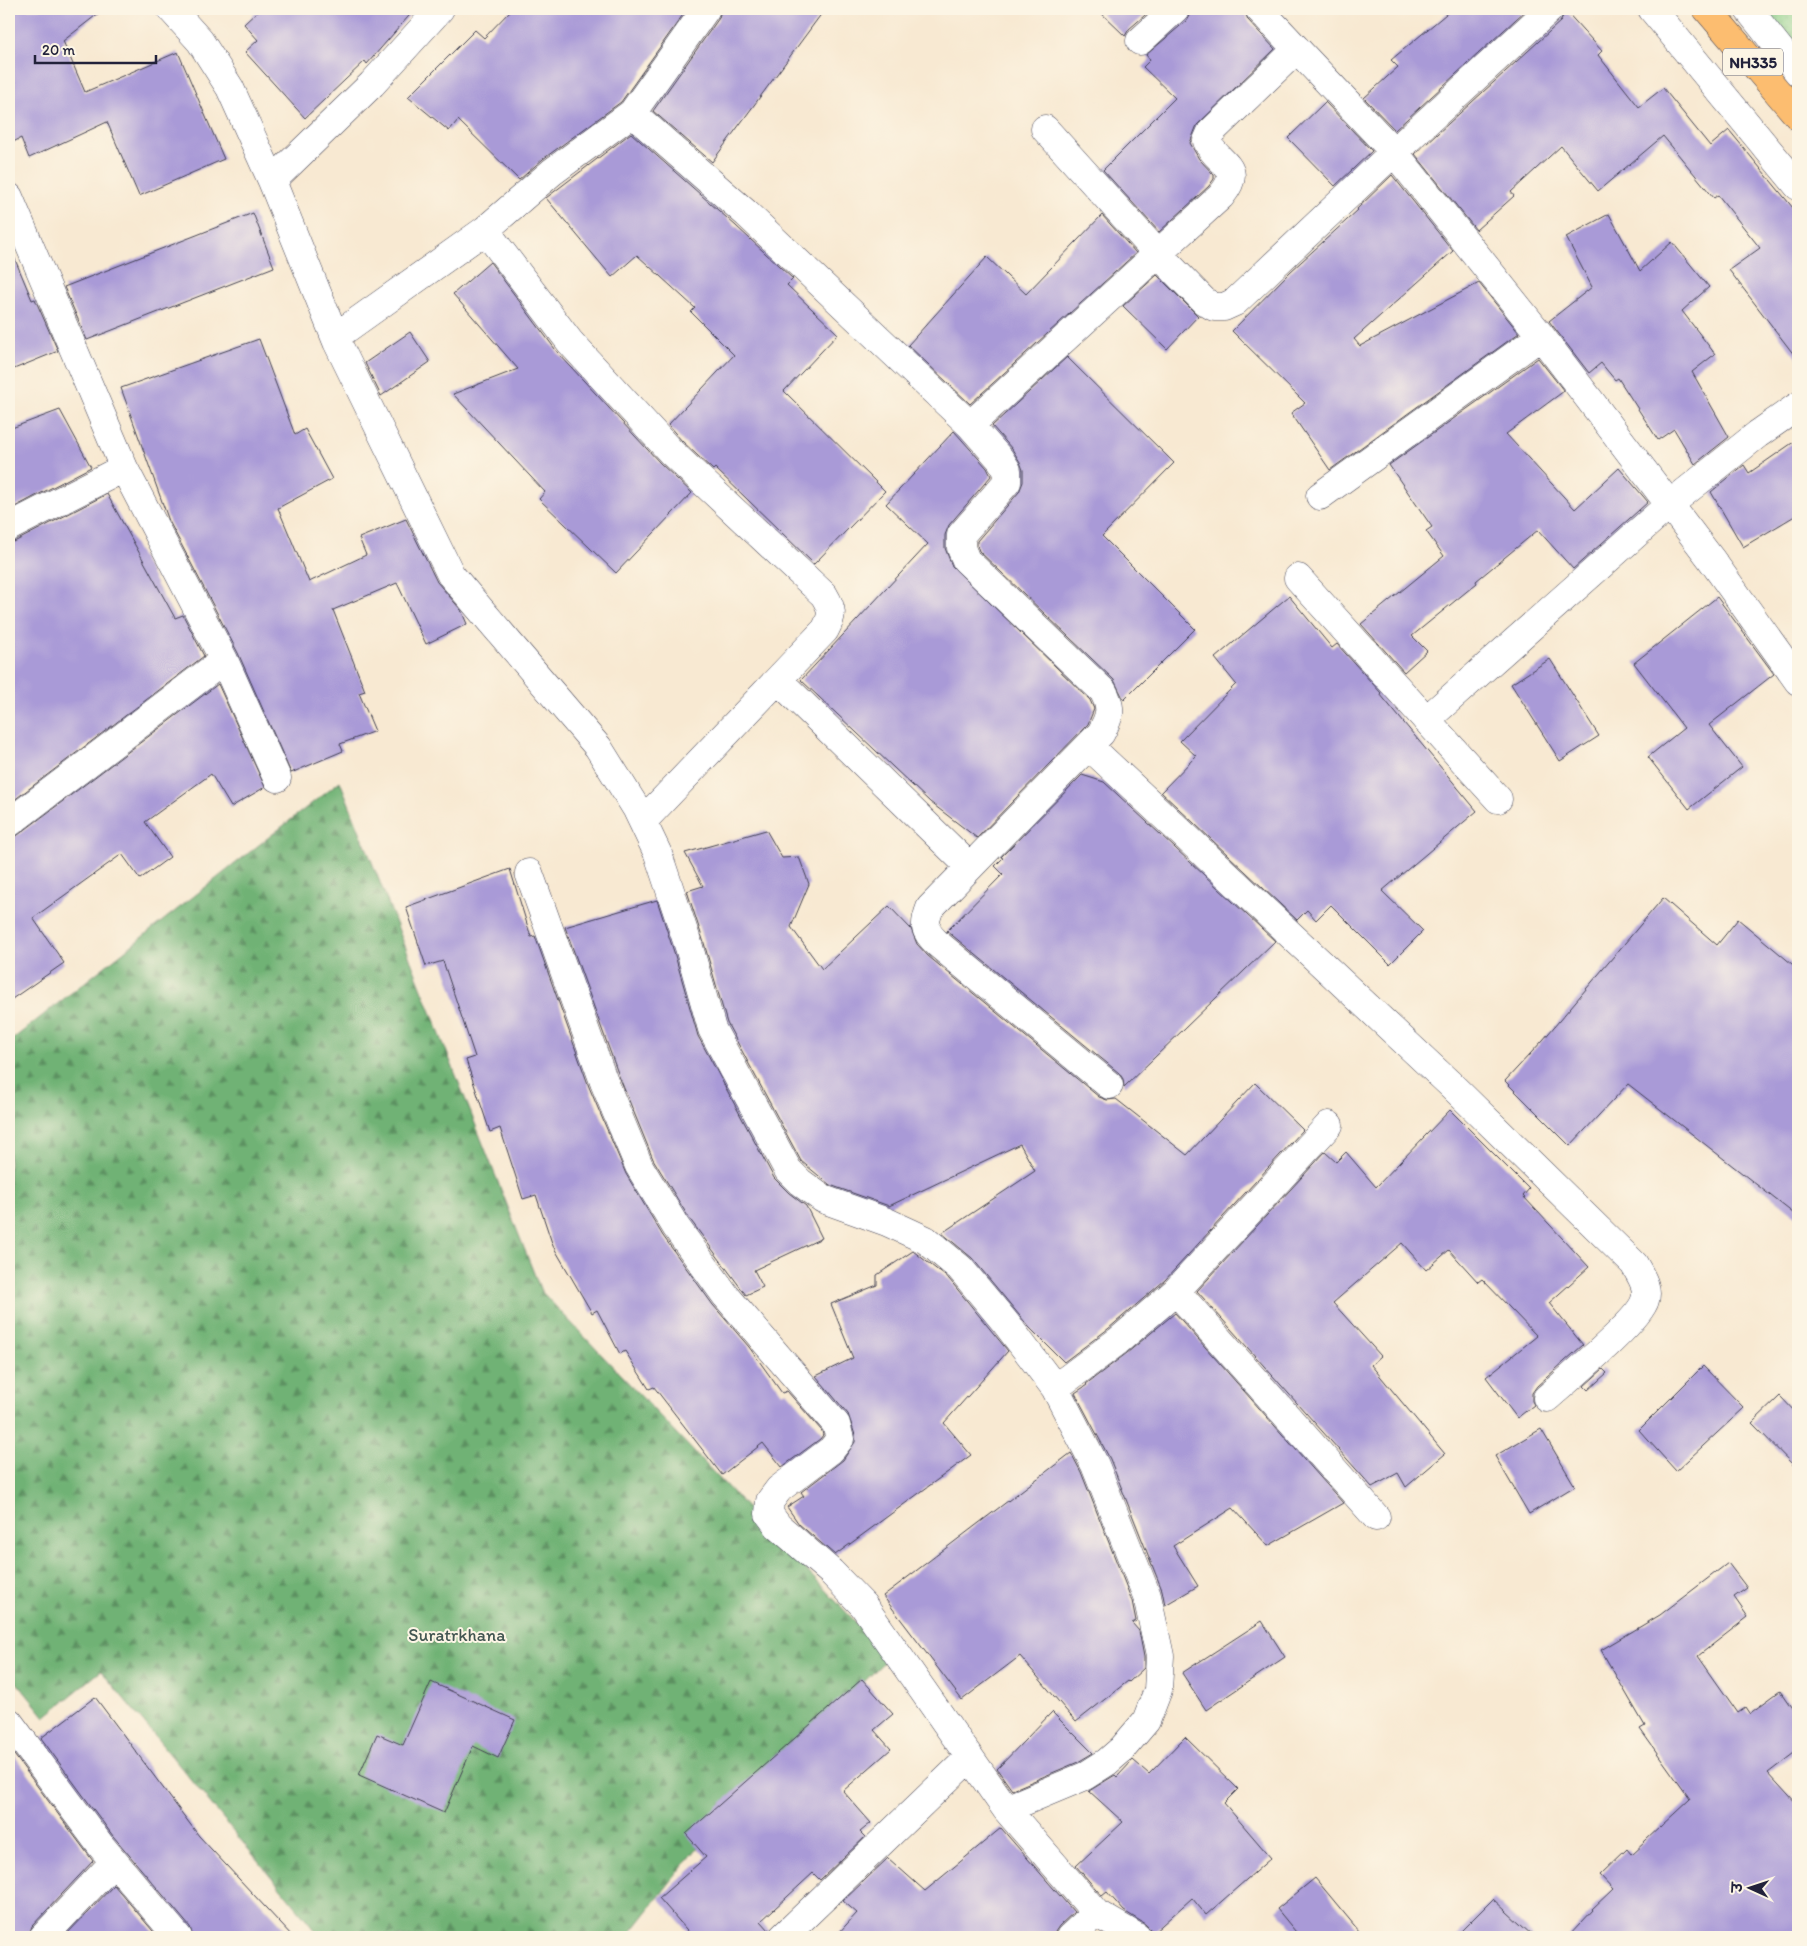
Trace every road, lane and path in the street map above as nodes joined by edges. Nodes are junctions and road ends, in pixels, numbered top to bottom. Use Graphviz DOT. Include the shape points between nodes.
graph roads {
  1 [pos="171,9"];
  2 [pos="440,9"];
  3 [pos="706,9"];
  4 [pos="1175,9"];
  5 [pos="1259,9"];
  6 [pos="1550,9"];
  7 [pos="1652,9"];
  8 [pos="1707,9"];
  9 [pos="1748,9"];
  10 [pos="1140,40"];
  11 [pos="1297,49"];
  12 [pos="1798,72"];
  13 [pos="632,113"];
  14 [pos="1798,116"];
  15 [pos="1045,129"];
  16 [pos="1394,152"];
  17 [pos="272,181"];
  18 [pos="1798,186"];
  19 [pos="9,197"];
  20 [pos="485,230"];
  21 [pos="1158,254"];
  22 [pos="1542,336"];
  23 [pos="335,337"];
  24 [pos="1798,406"];
  25 [pos="970,425"];
  26 [pos="124,468"];
  27 [pos="1320,496"];
  28 [pos="1670,504"];
  29 [pos="9,527"];
  30 [pos="1298,578"];
  31 [pos="224,660"];
  32 [pos="778,680"];
  33 [pos="1798,681"];
  34 [pos="1426,720"];
  35 [pos="1089,746"];
  36 [pos="277,778"];
  37 [pos="1498,799"];
  38 [pos="642,821"];
  39 [pos="9,823"];
  40 [pos="970,867"];
  41 [pos="529,873"];
  42 [pos="1109,1085"];
  43 [pos="1329,1125"];
  44 [pos="1176,1291"];
  45 [pos="1055,1388"];
  46 [pos="1547,1398"];
  47 [pos="1376,1518"];
  48 [pos="9,1722"];
  49 [pos="970,1758"];
  50 [pos="1006,1809"];
  51 [pos="114,1862"];
  52 [pos="1096,1913"];
  53 [pos="43,1937"];
  54 [pos="178,1937"];
  55 [pos="783,1937"];
  56 [pos="1070,1937"];
  57 [pos="1136,1937"];
  1 -- 17 [label="street" via="200,41 230,88"];
  2 -- 17 [label="street" via="372,84"];
  3 -- 13 [label="street"];
  4 -- 10 [label="street"];
  5 -- 11 [label="street"];
  6 -- 16 [label="street"];
  7 -- 18 [label="street"];
  8 -- 14 [label="highway, NH335"];
  9 -- 12 [label="street"];
  11 -- 16 [label="street"];
  11 -- 21 [label="street" via="1211,132 1207,142 1228,166 1230,185"];
  13 -- 20 [label="street" via="552,172"];
  13 -- 25 [label="street" via="746,214"];
  15 -- 21 [label="street"];
  16 -- 21 [label="street" via="1235,302 1224,307 1214,307 1204,301"];
  16 -- 22 [label="street"];
  17 -- 23 [label="street"];
  19 -- 26 [label="street"];
  20 -- 23 [label="street"];
  20 -- 32 [label="street" via="570,342 671,452 824,595 831,606 831,619 825,630"];
  21 -- 25 [label="street"];
  22 -- 27 [label="street"];
  22 -- 28 [label="street"];
  23 -- 38 [label="street" via="451,575 598,747"];
  24 -- 28 [label="street"];
  25 -- 35 [label="street" via="1000,459 1006,470 1007,482 961,536 961,548 966,560 1103,691 1110,704 1109,718"];
  26 -- 29 [label="street"];
  26 -- 31 [label="street"];
  28 -- 33 [label="street"];
  28 -- 34 [label="street"];
  30 -- 34 [label="street"];
  31 -- 36 [label="street"];
  31 -- 39 [label="street"];
  32 -- 38 [label="street"];
  32 -- 40 [label="street"];
  34 -- 37 [label="street"];
  35 -- 40 [label="street"];
  35 -- 46 [label="street" via="1450,1084 1634,1264 1645,1284 1646,1300 1635,1317"];
  38 -- 45 [label="street" via="662,863 712,1029 788,1170 822,1199 926,1240 960,1268"];
  40 -- 42 [label="street" via="930,908 925,921 928,934"];
  41 -- 49 [label="street" via="604,1082 639,1166 676,1227 726,1296 836,1424 840,1439 831,1450 779,1489 770,1501 769,1514 863,1604"];
  43 -- 44 [label="street"];
  44 -- 45 [label="street" via="1118,1341"];
  44 -- 47 [label="street"];
  45 -- 50 [label="street" via="1095,1465 1147,1596 1160,1656 1158,1690 1146,1721 1107,1762 1085,1776"];
  48 -- 51 [label="street"];
  49 -- 50 [label="street"];
  49 -- 55 [label="street"];
  50 -- 52 [label="street"];
  51 -- 53 [label="street"];
  51 -- 54 [label="street"];
  52 -- 56 [label="street"];
  52 -- 57 [label="street"];
}
